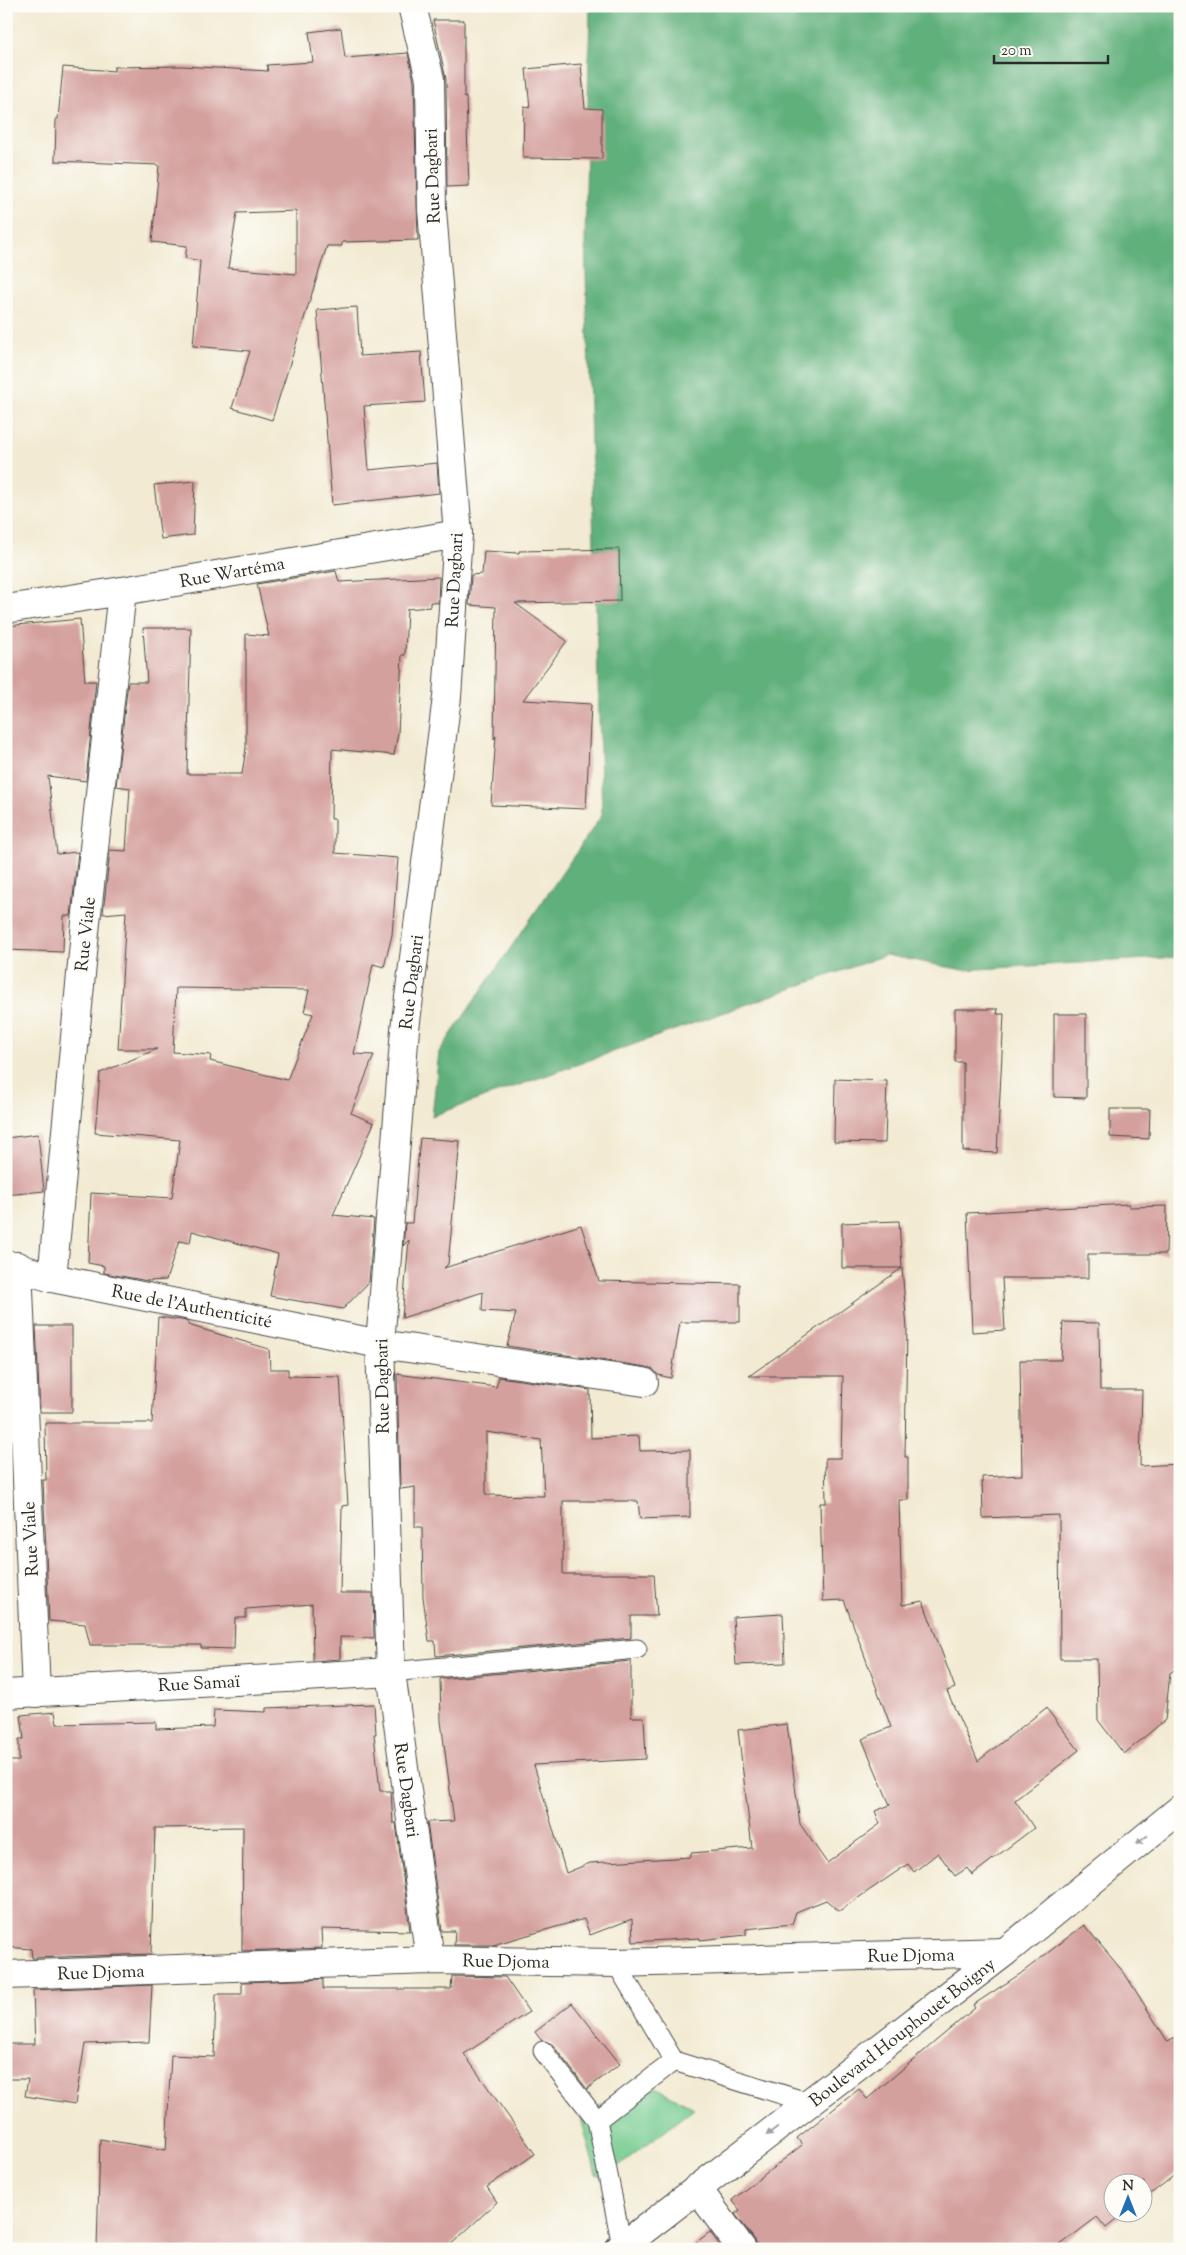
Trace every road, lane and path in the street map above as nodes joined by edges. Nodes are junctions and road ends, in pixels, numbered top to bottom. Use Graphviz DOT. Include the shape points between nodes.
graph roads {
  1 [pos="412,6"];
  2 [pos="458,534"];
  3 [pos="122,591"];
  4 [pos="6,608"];
  5 [pos="12,1265"];
  6 [pos="52,1278"];
  7 [pos="380,1344"];
  8 [pos="644,1382"];
  9 [pos="637,1649"];
  10 [pos="391,1672"];
  11 [pos="36,1693"];
  12 [pos="6,1694"];
  13 [pos="1180,1809"];
  14 [pos="1005,1952"];
  15 [pos="430,1960"];
  16 [pos="616,1964"];
  17 [pos="6,1975"];
  18 [pos="543,2051"];
  19 [pos="674,2061"];
  20 [pos="810,2103"];
  21 [pos="597,2120"];
  22 [pos="698,2188"];
  23 [pos="620,2247"];
  24 [pos="742,2249"];
  1 -- 2 [label="street, Rue Dagbari" via="430,79 432,210"];
  2 -- 3 [label="street, Rue Wartéma"];
  2 -- 7 [label="street, Rue Dagbari" via="447,697 405,1029"];
  3 -- 4 [label="street, Rue Wartéma"];
  3 -- 6 [label="street, Rue Viale"];
  5 -- 6 [label="street, Rue de l'Authenticité"];
  5 -- 11 [label="street, Rue Viale"];
  6 -- 7 [label="street, Rue de l'Authenticité"];
  7 -- 8 [label="street, Rue de l'Authenticité"];
  7 -- 10 [label="street, Rue Dagbari"];
  9 -- 10 [label="lane"];
  10 -- 11 [label="street, Rue Samaï"];
  10 -- 15 [label="street, Rue Dagbari"];
  11 -- 12 [label="street, Rue Samaï"];
  13 -- 14 [label="street, Boulevard Houphouet Boigny, one-way"];
  14 -- 16 [label="street, Rue Djoma"];
  14 -- 20 [label="street, Boulevard Houphouet Boigny"];
  15 -- 16 [label="street, Rue Djoma"];
  15 -- 17 [label="street, Rue Djoma"];
  16 -- 19 [label="lane"];
  18 -- 21 [label="lane"];
  19 -- 20 [label="lane"];
  19 -- 21 [label="lane"];
  20 -- 22 [label="street, Boulevard Houphouet Boigny, one-way"];
  21 -- 23 [label="lane"];
  22 -- 23 [label="street, Boulevard Houphouet Boigny"];
  22 -- 24 [label="street"];
}
